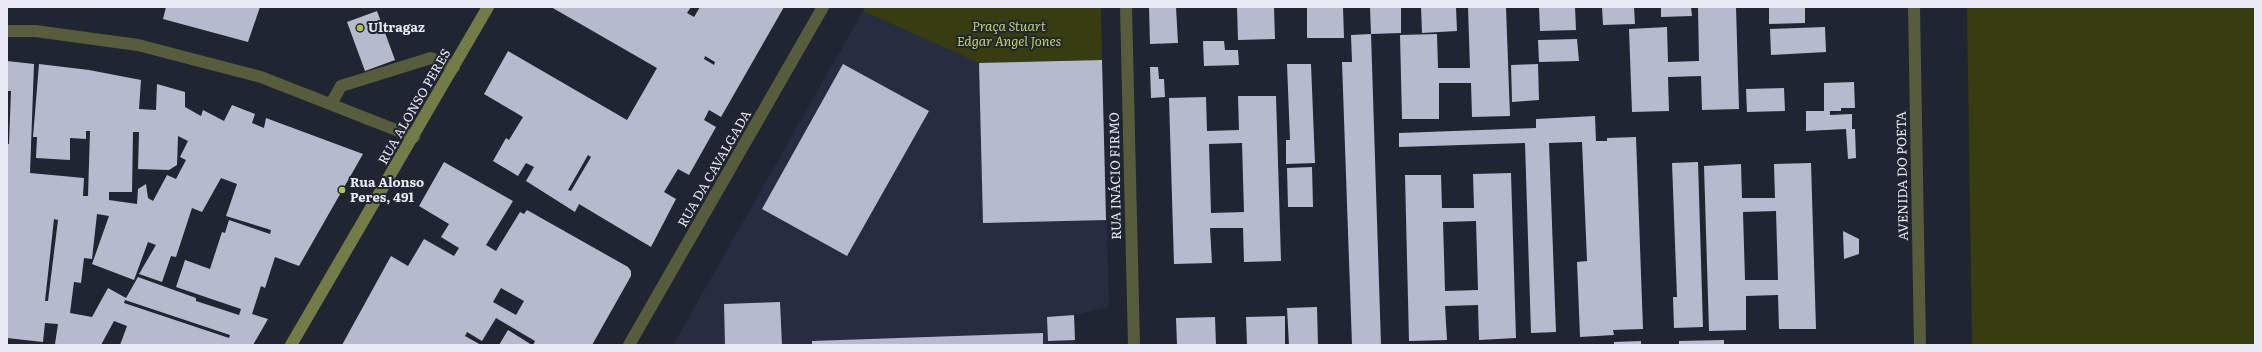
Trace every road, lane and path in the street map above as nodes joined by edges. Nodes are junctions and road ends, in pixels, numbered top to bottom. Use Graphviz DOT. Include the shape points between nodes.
graph roads {
  1 [pos="488,7"];
  2 [pos="823,7"];
  3 [pos="1126,7"];
  4 [pos="1914,7"];
  5 [pos="7,30"];
  6 [pos="454,67"];
  7 [pos="331,104"];
  8 [pos="414,137"];
  9 [pos="291,345"];
  10 [pos="629,345"];
  11 [pos="1134,345"];
  12 [pos="1920,345"];
  1 -- 6 [label="street, RUA ALONSO PERES"];
  2 -- 10 [label="street, RUA DA CAVALGADA" via="767,109"];
  3 -- 11 [label="street, RUA INÁCIO FIRMO"];
  4 -- 12 [label="street, AVENIDA DO POETA"];
  5 -- 7 [label="street" via="35,31 138,45 261,77"];
  6 -- 7 [label="street" via="431,58 341,86"];
  6 -- 8 [label="street, RUA ALONSO PERES"];
  7 -- 8 [label="street"];
  8 -- 9 [label="street, RUA ALONSO PERES"];
}
